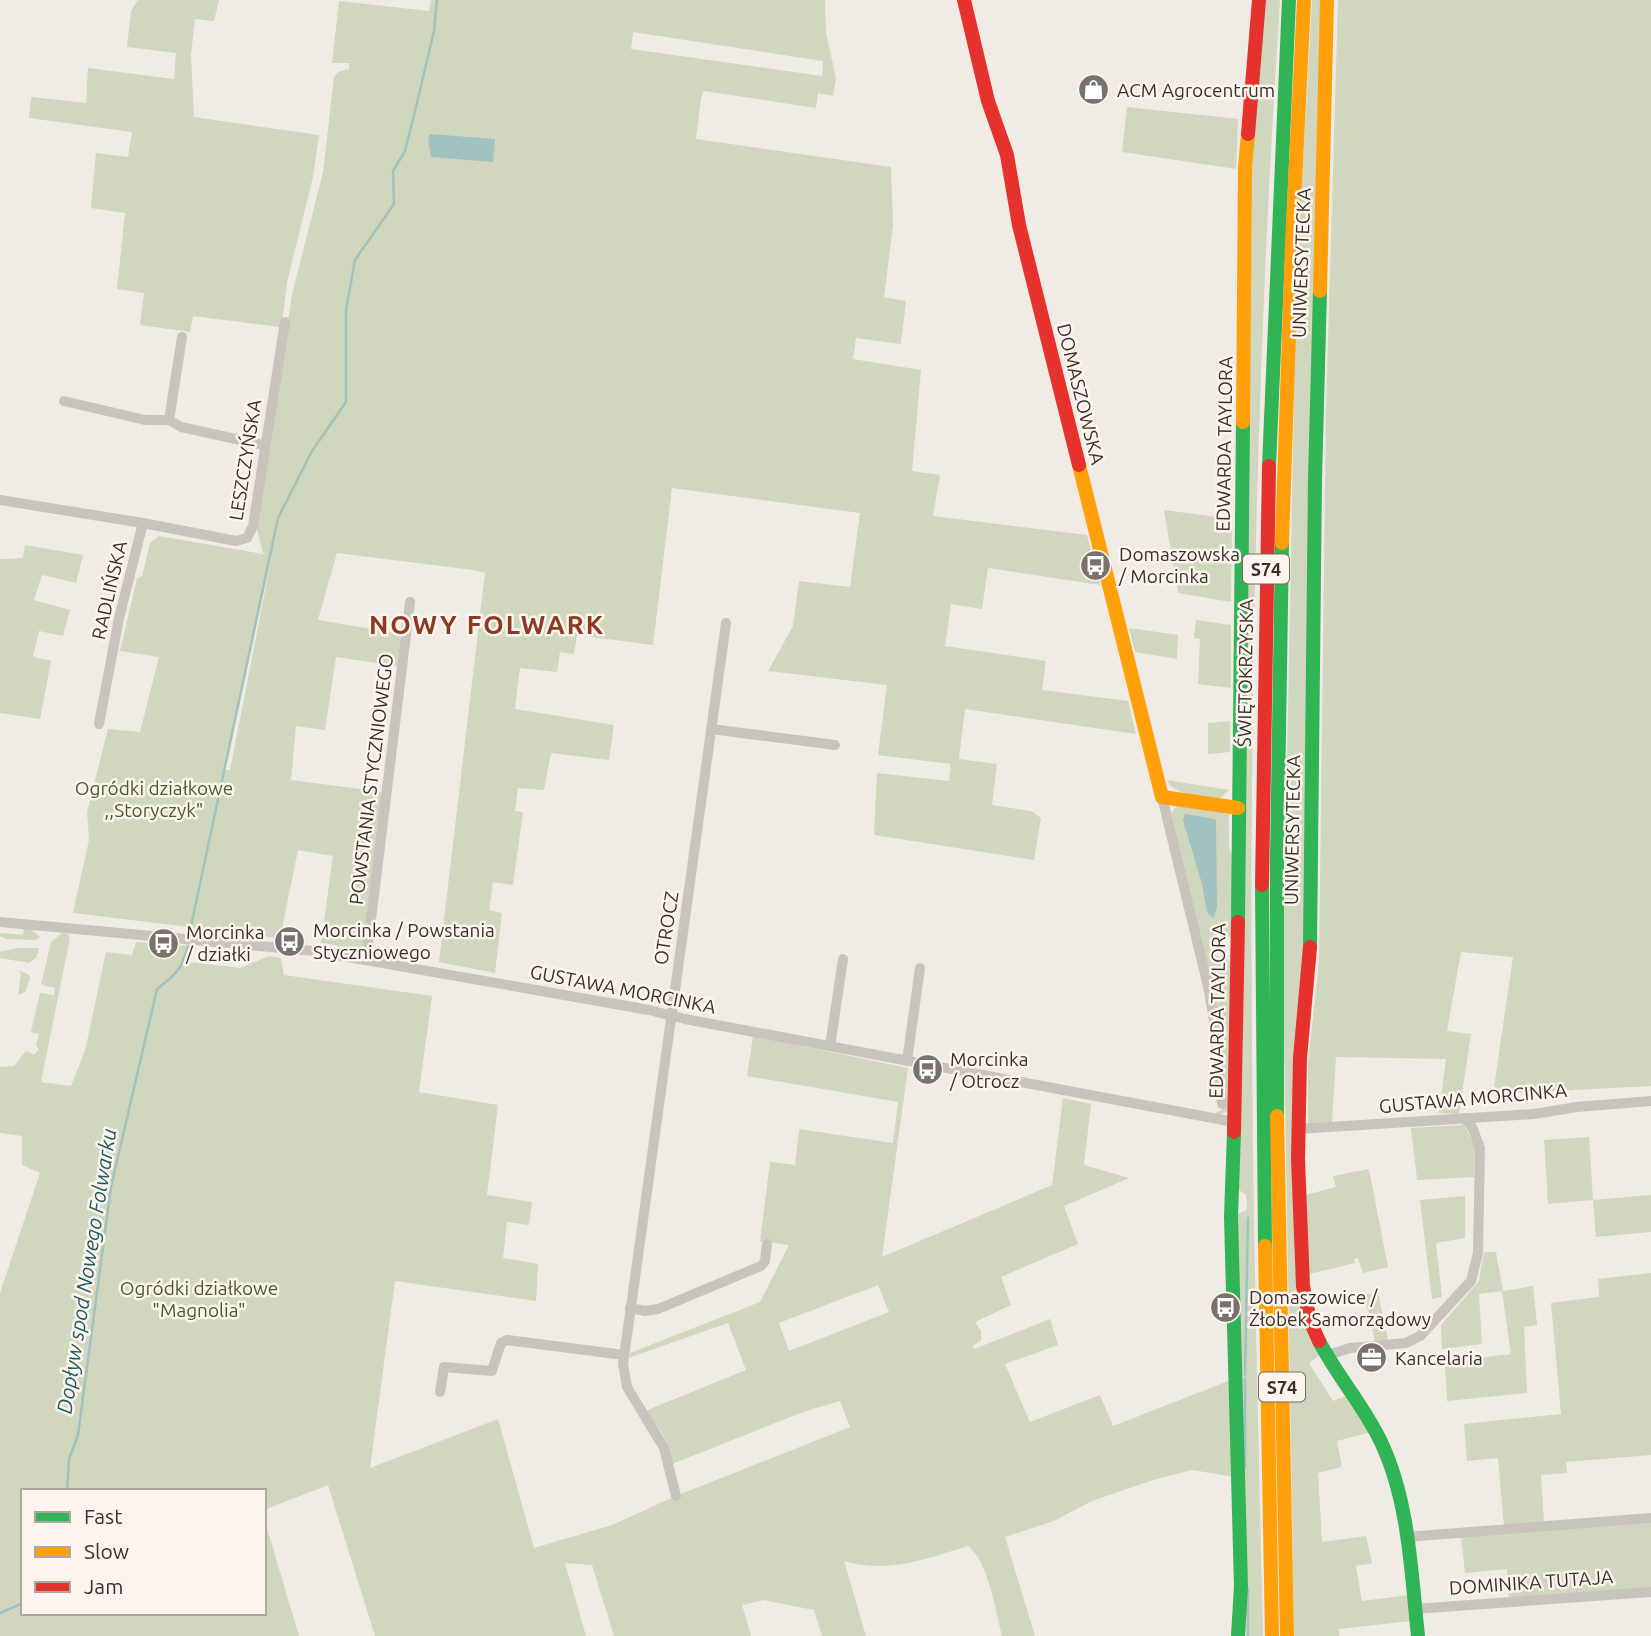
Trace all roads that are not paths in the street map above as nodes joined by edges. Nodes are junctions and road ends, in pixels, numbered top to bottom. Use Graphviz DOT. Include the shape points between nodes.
graph roads {
  1 [pos="964,0"];
  2 [pos="1259,0"];
  3 [pos="1289,0"];
  4 [pos="1304,0"];
  5 [pos="1328,0"];
  6 [pos="285,322"];
  7 [pos="182,337"];
  8 [pos="64,401"];
  9 [pos="169,420"];
  10 [pos="264,445"];
  11 [pos="0,500"];
  12 [pos="143,523"];
  13 [pos="410,603"];
  14 [pos="726,623"];
  15 [pos="99,724"];
  16 [pos="711,730"];
  17 [pos="835,745"];
  18 [pos="1162,797"];
  19 [pos="1238,808"];
  20 [pos="0,922"];
  21 [pos="366,960"];
  22 [pos="843,960"];
  23 [pos="920,968"];
  24 [pos="671,1015"];
  25 [pos="830,1046"];
  26 [pos="907,1060"];
  27 [pos="1651,1101"];
  28 [pos="1222,1104"];
  29 [pos="1464,1118"];
  30 [pos="1234,1122"];
  31 [pos="1298,1129"];
  32 [pos="1270,1138"];
  33 [pos="767,1244"];
  34 [pos="630,1308"];
  35 [pos="1328,1355"];
  36 [pos="624,1360"];
  37 [pos="440,1392"];
  38 [pos="676,1496"];
  39 [pos="1651,1518"];
  40 [pos="1406,1537"];
  41 [pos="1651,1592"];
  42 [pos="1414,1609"];
  43 [pos="1238,1636"];
  44 [pos="1272,1636"];
  45 [pos="1287,1636"];
  46 [pos="1418,1636"];
  1 -- 18 [label="main road, DOMASZOWSKA" via="988,101 1005,147 1017,215"];
  2 -- 19 [label="main road, EDWARDA TAYLORA" via="1245,167"];
  3 -- 32 [label="main road, ŚWIĘTOKRZYSKA / S74" via="1265,618 1262,864"];
  4 -- 32 [label="main road, ŚWIĘTOKRZYSKA / S74" via="1288,319"];
  5 -- 31 [label="main road, UNIWERSYTECKA" via="1315,479 1310,957 1301,1031"];
  6 -- 10 [label="street, LESZCZYŃSKA"];
  7 -- 9 [label="street"];
  8 -- 9 [label="street" via="145,420"];
  9 -- 10 [label="street" via="181,427"];
  10 -- 12 [label="street, LESZCZYŃSKA" via="253,526 247,538 236,541"];
  11 -- 12 [label="street, RADLIŃSKA"];
  12 -- 15 [label="street, RADLIŃSKA"];
  13 -- 21 [label="street, POWSTANIA STYCZNIOWEGO"];
  14 -- 16 [label="street, OTROCZ"];
  16 -- 17 [label="street"];
  16 -- 24 [label="street, OTROCZ"];
  18 -- 19 [label="main road"];
  18 -- 28 [label="street, DOMASZOWSKA" via="1207,982"];
  19 -- 30 [label="main road, EDWARDA TAYLORA"];
  20 -- 21 [label="street, GUSTAWA MORCINKA" via="285,948"];
  21 -- 24 [label="street, GUSTAWA MORCINKA"];
  22 -- 25 [label="street"];
  23 -- 26 [label="street"];
  24 -- 25 [label="street, GUSTAWA MORCINKA"];
  24 -- 34 [label="street, OTROCZ"];
  25 -- 26 [label="street, GUSTAWA MORCINKA"];
  26 -- 30 [label="street, GUSTAWA MORCINKA"];
  27 -- 29 [label="street, GUSTAWA MORCINKA"];
  29 -- 31 [label="street, GUSTAWA MORCINKA"];
  29 -- 35 [label="street" via="1480,1148 1478,1253 1471,1281 1420,1336 1406,1343 1350,1348"];
  30 -- 43 [label="main road, EDWARDA TAYLORA" via="1231,1217 1241,1586"];
  31 -- 35 [label="main road, UNIWERSYTECKA" via="1305,1295 1310,1321"];
  32 -- 44 [label="main road, S74"];
  32 -- 45 [label="main road, S74"];
  33 -- 34 [label="street" via="761,1266 658,1309"];
  34 -- 36 [label="street, OTROCZ"];
  35 -- 40 [label="main road, UNIWERSYTECKA" via="1387,1454"];
  36 -- 37 [label="street" via="507,1340 501,1343 492,1371 444,1367"];
  36 -- 38 [label="street" via="627,1387 664,1448"];
  39 -- 40 [label="street"];
  40 -- 42 [label="main road, UNIWERSYTECKA"];
  41 -- 42 [label="street, DOMINIKA TUTAJA"];
  42 -- 46 [label="main road, UNIWERSYTECKA"];
}
